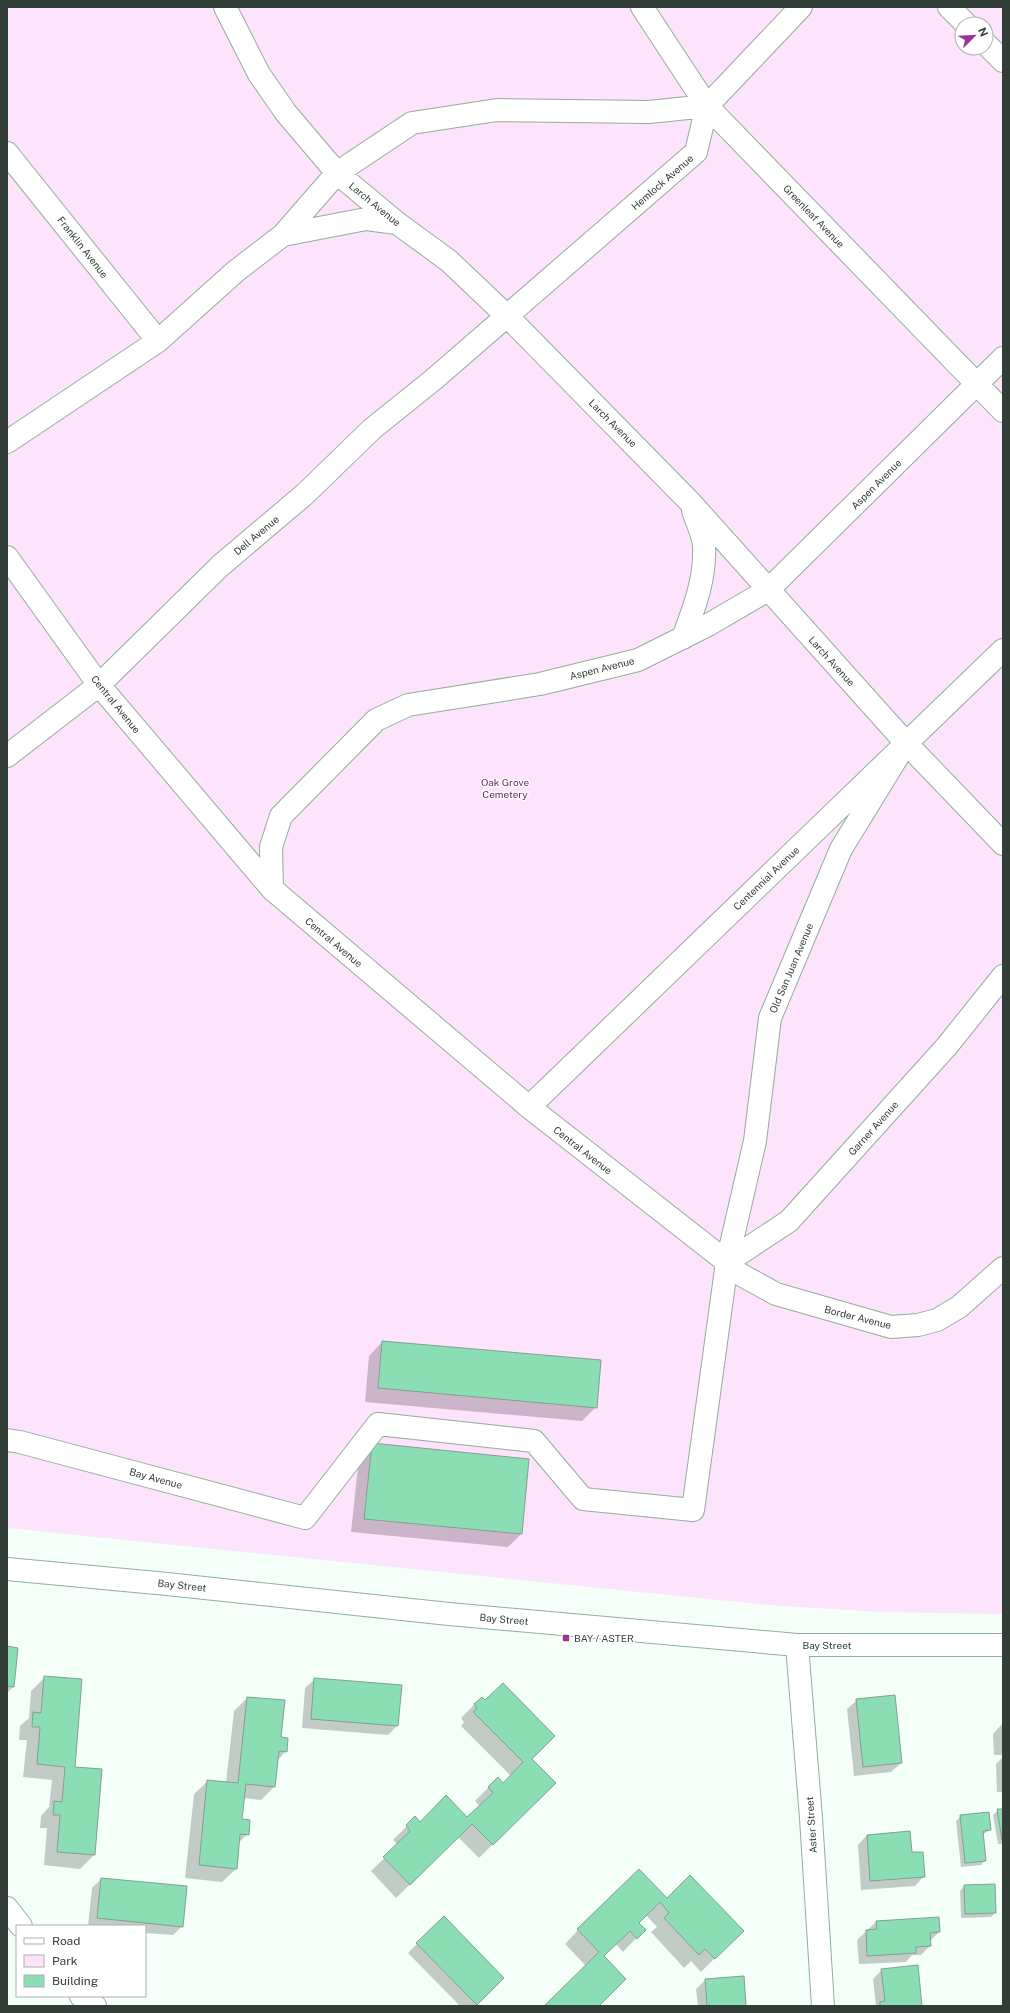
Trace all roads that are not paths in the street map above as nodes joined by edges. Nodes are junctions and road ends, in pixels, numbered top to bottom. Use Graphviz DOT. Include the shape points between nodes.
graph roads {
  1 [pos="225,7"];
  2 [pos="642,7"];
  3 [pos="801,7"];
  4 [pos="949,7"];
  5 [pos="958,16"];
  6 [pos="994,52"];
  7 [pos="1003,61"];
  8 [pos="707,106"];
  9 [pos="7,153"];
  10 [pos="337,173"];
  11 [pos="398,223"];
  12 [pos="283,235"];
  13 [pos="508,317"];
  14 [pos="158,341"];
  15 [pos="1003,358"];
  16 [pos="977,384"];
  17 [pos="1003,411"];
  18 [pos="7,442"];
  19 [pos="690,502"];
  20 [pos="7,557"];
  21 [pos="768,590"];
  22 [pos="683,638"];
  23 [pos="1003,650"];
  24 [pos="100,685"];
  25 [pos="906,743"];
  26 [pos="7,756"];
  27 [pos="1003,844"];
  28 [pos="272,889"];
  29 [pos="1003,976"];
  30 [pos="529,1107"];
  31 [pos="727,1264"];
  32 [pos="1003,1268"];
  33 [pos="7,1440"];
  34 [pos="305,1518"];
  35 [pos="7,1569"];
  36 [pos="797,1645"];
  37 [pos="1003,1645"];
  38 [pos="7,1908"];
  39 [pos="20,1925"];
  40 [pos="82,1997"];
  41 [pos="96,2006"];
  42 [pos="823,2006"];
  1 -- 10 [label="main road, Larch Avenue" via="259,74 286,113"];
  2 -- 8 [label="main road, Greenleaf Avenue"];
  3 -- 8 [label="main road"];
  4 -- 5 [label="main road"];
  6 -- 7 [label="main road"];
  8 -- 10 [label="main road" via="649,112 497,110 412,123"];
  8 -- 13 [label="main road, Hemlock Avenue" via="696,152"];
  8 -- 16 [label="main road, Greenleaf Avenue"];
  9 -- 14 [label="main road, Franklin Avenue"];
  10 -- 11 [label="main road, Larch Avenue"];
  10 -- 12 [label="main road"];
  11 -- 12 [label="main road" via="366,219"];
  11 -- 13 [label="main road, Larch Avenue" via="449,261"];
  12 -- 14 [label="main road" via="236,271"];
  13 -- 19 [label="main road, Larch Avenue"];
  13 -- 24 [label="main road, Dell Avenue" via="372,429 305,494 220,566"];
  14 -- 18 [label="main road"];
  15 -- 16 [label="main road, Aspen Avenue"];
  16 -- 17 [label="main road, Greenleaf Avenue"];
  16 -- 21 [label="main road, Aspen Avenue"];
  19 -- 21 [label="main road, Larch Avenue"];
  19 -- 22 [label="main road" via="704,544 704,571"];
  20 -- 24 [label="main road, Central Avenue"];
  21 -- 22 [label="main road, Aspen Avenue"];
  21 -- 25 [label="main road, Larch Avenue"];
  22 -- 28 [label="main road, Aspen Avenue" via="638,660 540,684 408,705 376,720 281,816 271,847"];
  23 -- 25 [label="main road, Centennial Avenue"];
  24 -- 26 [label="main road, Dell Avenue"];
  24 -- 28 [label="main road, Central Avenue"];
  25 -- 27 [label="main road, Larch Avenue"];
  25 -- 30 [label="main road, Centennial Avenue"];
  25 -- 31 [label="main road, Old San Juan Avenue" via="841,849 770,1018 755,1141"];
  28 -- 30 [label="main road, Central Avenue"];
  29 -- 31 [label="main road, Garner Avenue" via="947,1046 789,1221"];
  30 -- 31 [label="main road, Central Avenue"];
  31 -- 32 [label="main road, Border Avenue" via="776,1294 891,1327 918,1325 937,1320 959,1307"];
  31 -- 34 [label="main road, Old San Juan Avenue" via="693,1510 583,1499 534,1441 378,1424"];
  33 -- 34 [label="main road, Bay Avenue"];
  35 -- 36 [label="main road, Bay Street" via="449,1614"];
  36 -- 37 [label="main road, Bay Street"];
  36 -- 42 [label="main road, Aster Street" via="812,1818"];
  38 -- 39 [label="main road"];
  40 -- 41 [label="main road"];
}
